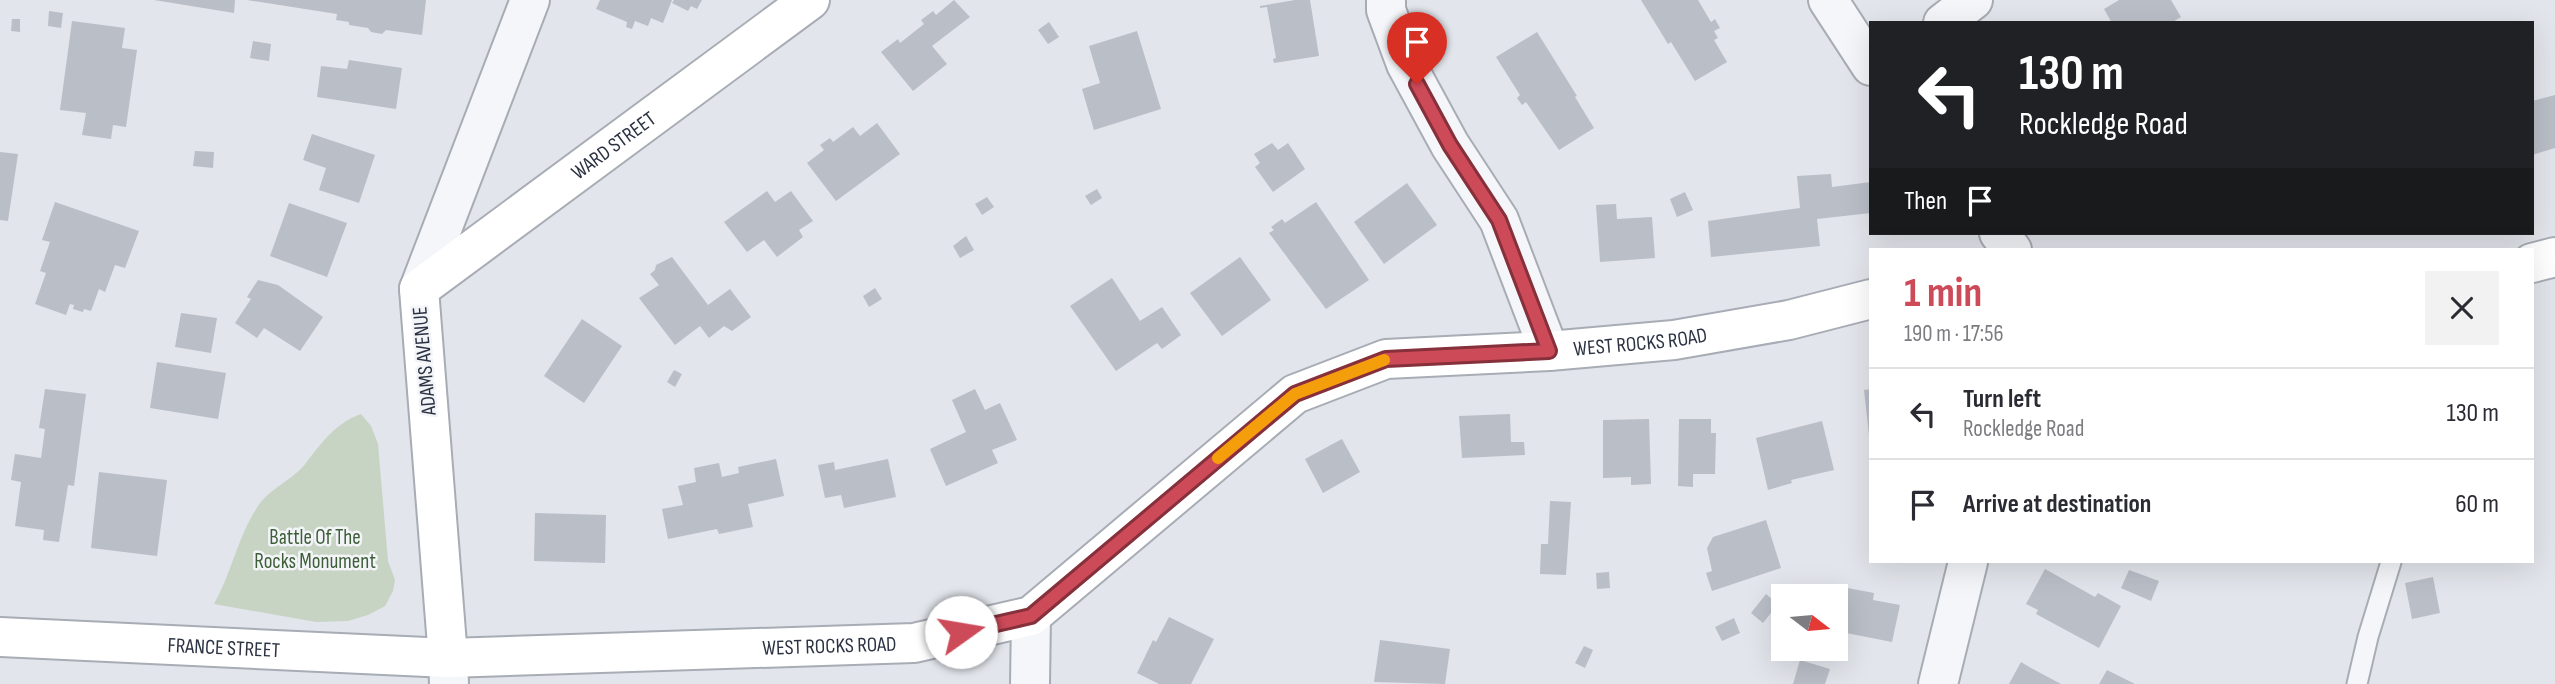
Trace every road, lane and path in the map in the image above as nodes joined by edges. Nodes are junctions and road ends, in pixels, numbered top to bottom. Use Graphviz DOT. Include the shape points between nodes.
graph roads {
  1 [pos="530,0"];
  2 [pos="810,0"];
  3 [pos="1386,0"];
  4 [pos="1828,0"];
  5 [pos="1973,0"];
  6 [pos="1946,21"];
  7 [pos="1869,63"];
  8 [pos="2555,257"];
  9 [pos="2534,262"];
  10 [pos="419,289"];
  11 [pos="1869,300"];
  12 [pos="1549,351"];
  13 [pos="1968,563"];
  14 [pos="2391,563"];
  15 [pos="1031,616"];
  16 [pos="0,637"];
  17 [pos="448,671"];
  18 [pos="1030,684"];
  19 [pos="1938,684"];
  20 [pos="2357,684"];
  1 -- 10 [label="street, ADAMS AVENUE"];
  2 -- 10 [label="main road, WARD STREET"];
  3 -- 12 [label="street" via="1385,10 1406,64 1450,145 1499,220"];
  4 -- 7 [label="street"];
  5 -- 6 [label="street"];
  8 -- 9 [label="main road"];
  10 -- 17 [label="main road, ADAMS AVENUE"];
  11 -- 12 [label="main road, WEST ROCKS ROAD" via="1789,320 1674,340"];
  12 -- 15 [label="main road, WEST ROCKS ROAD" via="1386,359 1295,394"];
  13 -- 19 [label="street"];
  14 -- 20 [label="lane"];
  15 -- 17 [label="main road, WEST ROCKS ROAD" via="914,643"];
  15 -- 18 [label="street"];
  16 -- 17 [label="main road, FRANCE STREET"];
}
